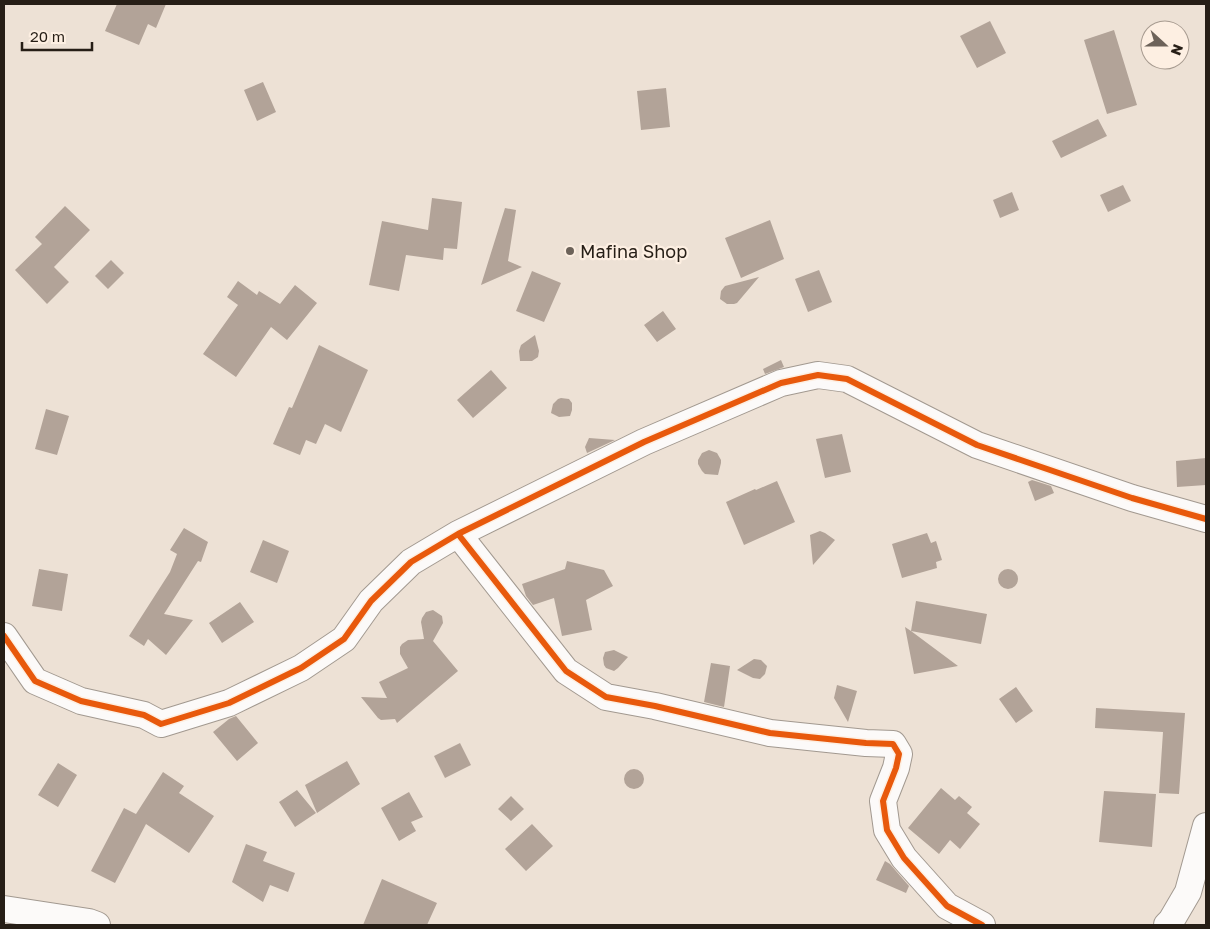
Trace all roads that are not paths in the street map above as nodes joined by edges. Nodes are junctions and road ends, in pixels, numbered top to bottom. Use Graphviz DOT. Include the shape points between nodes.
graph roads {
  1 [pos="1206,519"];
  2 [pos="458,534"];
  3 [pos="4,636"];
  4 [pos="1206,826"];
  5 [pos="4,910"];
  6 [pos="97,925"];
  7 [pos="982,925"];
  8 [pos="1167,925"];
  1 -- 2 [label="street" via="1132,498 977,445 847,379 818,375 781,383 644,442"];
  2 -- 3 [label="street" via="411,562 371,601 344,639 301,668 229,703 161,724 144,715 81,701 35,681"];
  2 -- 7 [label="street" via="566,671 606,697 770,733 893,744 899,754 883,801 887,830 904,858 947,906"];
  4 -- 8 [label="street" via="1188,892"];
  5 -- 6 [label="street"];
}
